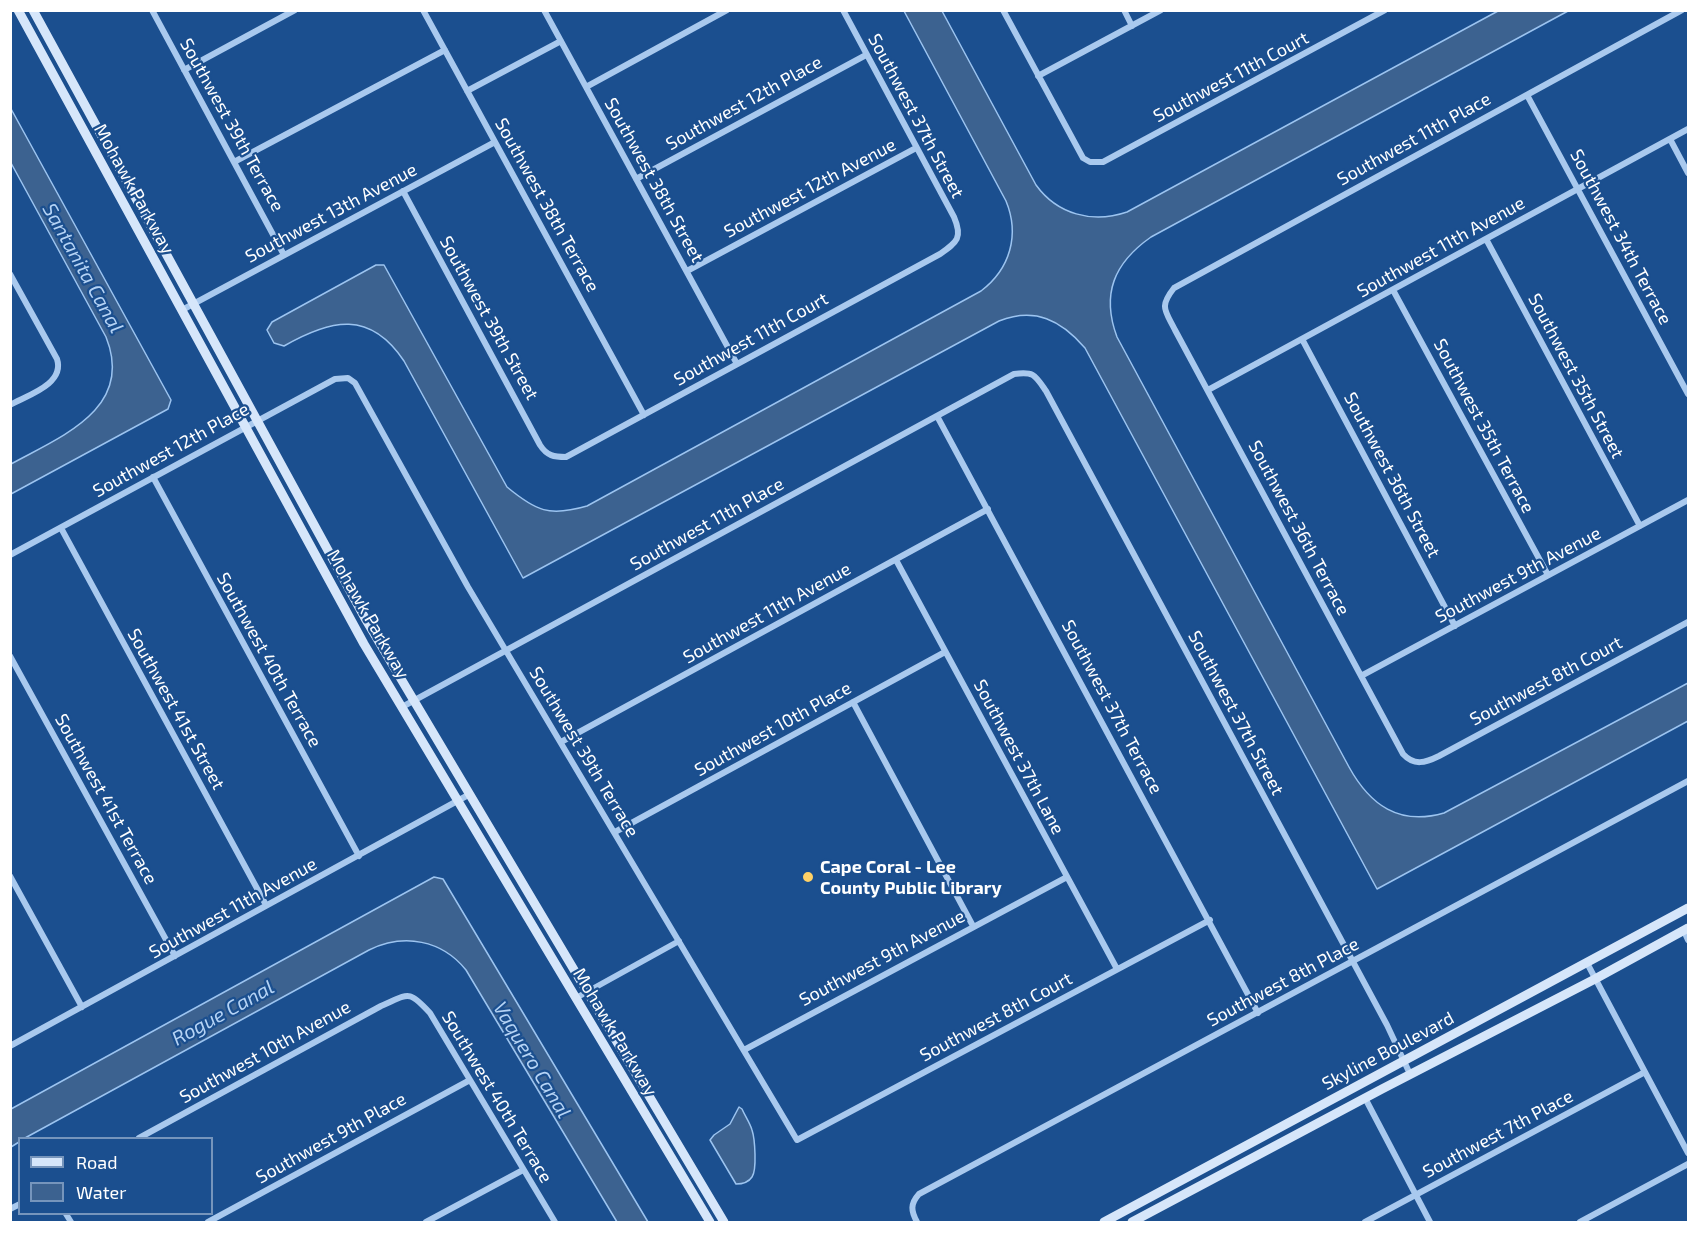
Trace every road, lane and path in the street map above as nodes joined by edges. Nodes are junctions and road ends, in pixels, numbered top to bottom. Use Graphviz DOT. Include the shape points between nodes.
graph roads {
  1 [pos="18,10"];
  2 [pos="33,10"];
  3 [pos="152,10"];
  4 [pos="295,10"];
  5 [pos="423,10"];
  6 [pos="544,10"];
  7 [pos="727,10"];
  8 [pos="843,10"];
  9 [pos="1003,10"];
  10 [pos="1124,10"];
  11 [pos="1161,10"];
  12 [pos="1385,10"];
  13 [pos="1682,10"];
  14 [pos="1132,26"];
  15 [pos="561,41"];
  16 [pos="445,51"];
  17 [pos="866,55"];
  18 [pos="184,70"];
  19 [pos="1038,76"];
  20 [pos="586,87"];
  21 [pos="467,91"];
  22 [pos="1527,95"];
  23 [pos="1689,129"];
  24 [pos="1670,139"];
  25 [pos="495,142"];
  26 [pos="916,148"];
  27 [pos="234,162"];
  28 [pos="1689,172"];
  29 [pos="636,178"];
  30 [pos="1578,189"];
  31 [pos="403,191"];
  32 [pos="959,237"];
  33 [pos="1486,239"];
  34 [pos="284,255"];
  35 [pos="687,271"];
  36 [pos="10,274"];
  37 [pos="13,283"];
  38 [pos="1393,290"];
  39 [pos="1165,300"];
  40 [pos="194,304"];
  41 [pos="182,310"];
  42 [pos="1302,339"];
  43 [pos="737,364"];
  44 [pos="1029,372"];
  45 [pos="348,378"];
  46 [pos="1208,390"];
  47 [pos="1689,394"];
  48 [pos="10,405"];
  49 [pos="644,415"];
  50 [pos="937,416"];
  51 [pos="257,420"];
  52 [pos="245,426"];
  53 [pos="552,456"];
  54 [pos="153,477"];
  55 [pos="1689,500"];
  56 [pos="988,509"];
  57 [pos="1640,526"];
  58 [pos="61,528"];
  59 [pos="10,555"];
  60 [pos="896,560"];
  61 [pos="1548,575"];
  62 [pos="1689,622"];
  63 [pos="1455,626"];
  64 [pos="506,651"];
  65 [pos="945,652"];
  66 [pos="10,656"];
  67 [pos="1361,676"];
  68 [pos="414,700"];
  69 [pos="853,702"];
  70 [pos="402,707"];
  71 [pos="561,742"];
  72 [pos="1417,763"];
  73 [pos="1689,781"];
  74 [pos="470,794"];
  75 [pos="458,801"];
  76 [pos="615,832"];
  77 [pos="359,856"];
  78 [pos="10,876"];
  79 [pos="1067,877"];
  80 [pos="266,905"];
  81 [pos="1689,909"];
  82 [pos="1210,920"];
  83 [pos="973,926"];
  84 [pos="1686,929"];
  85 [pos="1689,940"];
  86 [pos="679,941"];
  87 [pos="175,956"];
  88 [pos="1353,962"];
  89 [pos="1587,963"];
  90 [pos="1117,969"];
  91 [pos="1595,979"];
  92 [pos="588,992"];
  93 [pos="406,995"];
  94 [pos="576,998"];
  95 [pos="82,1007"];
  96 [pos="1258,1013"];
  97 [pos="10,1047"];
  98 [pos="744,1050"];
  99 [pos="1404,1061"];
  100 [pos="1645,1072"];
  101 [pos="1410,1074"];
  102 [pos="470,1080"];
  103 [pos="1365,1098"];
  104 [pos="141,1137"];
  105 [pos="797,1140"];
  106 [pos="1689,1153"];
  107 [pos="1689,1164"];
  108 [pos="523,1170"];
  109 [pos="1416,1195"];
  110 [pos="208,1222"];
  111 [pos="426,1222"];
  112 [pos="555,1222"];
  113 [pos="710,1222"];
  114 [pos="724,1222"];
  115 [pos="917,1222"];
  116 [pos="1104,1222"];
  117 [pos="1132,1222"];
  118 [pos="1365,1222"];
  119 [pos="1430,1222"];
  120 [pos="1580,1222"];
  1 -- 41 [label="street, Mohawk Parkway"];
  2 -- 40 [label="street, Mohawk Parkway"];
  3 -- 18 [label="street, Southwest 39th Terrace"];
  4 -- 18 [label="street"];
  5 -- 16 [label="street, Southwest 38th Terrace"];
  6 -- 15 [label="street, Southwest 38th Street"];
  7 -- 20 [label="street"];
  8 -- 17 [label="street, Southwest 37th Street"];
  9 -- 19 [label="street"];
  10 -- 14 [label="street"];
  11 -- 14 [label="street"];
  12 -- 19 [label="street, Southwest 11th Court" via="1103,162 1083,158"];
  13 -- 22 [label="street, Southwest 11th Place"];
  14 -- 19 [label="street"];
  15 -- 20 [label="street, Southwest 38th Street"];
  15 -- 21 [label="street"];
  16 -- 21 [label="street, Southwest 38th Terrace"];
  16 -- 27 [label="street"];
  17 -- 26 [label="street, Southwest 37th Street"];
  17 -- 29 [label="street, Southwest 12th Place"];
  18 -- 27 [label="street, Southwest 39th Terrace"];
  20 -- 29 [label="street, Southwest 38th Street"];
  21 -- 25 [label="street, Southwest 38th Terrace"];
  22 -- 30 [label="street, Southwest 34th Terrace"];
  22 -- 39 [label="street, Southwest 11th Place" via="1174,288"];
  23 -- 24 [label="street, Southwest 11th Avenue"];
  24 -- 28 [label="street"];
  24 -- 30 [label="street, Southwest 11th Avenue"];
  25 -- 31 [label="street, Southwest 13th Avenue"];
  25 -- 49 [label="street, Southwest 38th Terrace"];
  26 -- 32 [label="street, Southwest 37th Street" via="958,226"];
  26 -- 35 [label="street, Southwest 12th Avenue"];
  27 -- 34 [label="street, Southwest 39th Terrace"];
  29 -- 35 [label="street, Southwest 38th Street"];
  30 -- 33 [label="street, Southwest 11th Avenue"];
  30 -- 47 [label="street, Southwest 34th Terrace"];
  31 -- 34 [label="street, Southwest 13th Avenue"];
  31 -- 53 [label="street, Southwest 39th Street" via="540,445"];
  32 -- 43 [label="street, Southwest 11th Court" via="940,254"];
  33 -- 38 [label="street, Southwest 11th Avenue"];
  33 -- 57 [label="street, Southwest 35th Street"];
  34 -- 40 [label="street, Southwest 13th Avenue"];
  35 -- 43 [label="street, Southwest 38th Street"];
  36 -- 37 [label="street"];
  37 -- 48 [label="street" via="57,359 58,374 50,383"];
  38 -- 42 [label="street, Southwest 11th Avenue"];
  38 -- 61 [label="street, Southwest 35th Terrace"];
  39 -- 46 [label="street, Southwest 36th Terrace" via="1165,310"];
  40 -- 41 [label="street, Southwest 13th Avenue"];
  40 -- 51 [label="street, Mohawk Parkway"];
  41 -- 52 [label="street, Mohawk Parkway"];
  42 -- 46 [label="street, Southwest 11th Avenue"];
  42 -- 63 [label="street, Southwest 36th Street"];
  43 -- 49 [label="street, Southwest 11th Court"];
  44 -- 50 [label="street, Southwest 11th Place" via="1014,374"];
  44 -- 88 [label="street, Southwest 37th Street" via="1046,391"];
  45 -- 51 [label="street, Southwest 12th Place" via="335,379"];
  45 -- 64 [label="street, Southwest 39th Terrace" via="355,383"];
  46 -- 67 [label="street, Southwest 36th Terrace"];
  49 -- 53 [label="street, Southwest 11th Court" via="566,457"];
  50 -- 56 [label="street, Southwest 37th Terrace"];
  50 -- 64 [label="street, Southwest 11th Place"];
  51 -- 52 [label="street, Southwest 12th Place"];
  51 -- 68 [label="street, Mohawk Parkway"];
  52 -- 54 [label="street, Southwest 12th Place"];
  52 -- 70 [label="street, Mohawk Parkway"];
  54 -- 58 [label="street, Southwest 12th Place"];
  54 -- 77 [label="street, Southwest 40th Terrace"];
  55 -- 57 [label="street, Southwest 9th Avenue"];
  56 -- 60 [label="street, Southwest 11th Avenue"];
  56 -- 82 [label="street, Southwest 37th Terrace"];
  57 -- 61 [label="street, Southwest 9th Avenue"];
  58 -- 59 [label="street, Southwest 12th Place"];
  58 -- 80 [label="street, Southwest 41st Street"];
  60 -- 65 [label="street, Southwest 37th Lane"];
  60 -- 71 [label="street, Southwest 11th Avenue"];
  61 -- 63 [label="street, Southwest 9th Avenue"];
  62 -- 72 [label="street, Southwest 8th Court" via="1439,756"];
  63 -- 67 [label="street, Southwest 9th Avenue"];
  64 -- 68 [label="street, Southwest 11th Place"];
  64 -- 71 [label="street, Southwest 39th Terrace"];
  65 -- 69 [label="street, Southwest 10th Place"];
  65 -- 79 [label="street, Southwest 37th Lane"];
  66 -- 87 [label="street, Southwest 41st Terrace"];
  67 -- 72 [label="street, Southwest 36th Terrace" via="1403,754"];
  68 -- 70 [label="street, Southwest 11th Place"];
  68 -- 74 [label="street, Mohawk Parkway"];
  69 -- 76 [label="street, Southwest 10th Place"];
  69 -- 83 [label="street"];
  70 -- 75 [label="street, Mohawk Parkway"];
  71 -- 76 [label="street, Southwest 39th Terrace"];
  73 -- 88 [label="street, Southwest 8th Place"];
  74 -- 75 [label="street, Southwest 11th Avenue"];
  74 -- 92 [label="street, Mohawk Parkway"];
  75 -- 77 [label="street, Southwest 11th Avenue"];
  75 -- 94 [label="street, Mohawk Parkway"];
  76 -- 86 [label="street, Southwest 39th Terrace"];
  77 -- 80 [label="street, Southwest 11th Avenue"];
  78 -- 95 [label="street"];
  79 -- 83 [label="street, Southwest 9th Avenue"];
  79 -- 90 [label="street, Southwest 37th Lane"];
  80 -- 87 [label="street, Southwest 11th Avenue"];
  81 -- 89 [label="street, Skyline Boulevard"];
  82 -- 90 [label="street, Southwest 8th Court"];
  82 -- 96 [label="street, Southwest 37th Terrace"];
  83 -- 98 [label="street, Southwest 9th Avenue"];
  84 -- 85 [label="street"];
  84 -- 91 [label="street, Skyline Boulevard"];
  86 -- 92 [label="street"];
  86 -- 98 [label="street, Southwest 39th Terrace"];
  87 -- 95 [label="street, Southwest 11th Avenue"];
  88 -- 96 [label="street, Southwest 8th Place"];
  88 -- 99 [label="street, Southwest 37th Street"];
  89 -- 91 [label="street"];
  89 -- 99 [label="street, Skyline Boulevard"];
  90 -- 105 [label="street, Southwest 8th Court"];
  91 -- 100 [label="street"];
  91 -- 101 [label="street, Skyline Boulevard"];
  92 -- 94 [label="street"];
  92 -- 114 [label="street, Mohawk Parkway"];
  93 -- 102 [label="street, Southwest 40th Terrace" via="415,997 430,1013"];
  93 -- 104 [label="street, Southwest 10th Avenue"];
  94 -- 113 [label="street, Mohawk Parkway"];
  95 -- 97 [label="street, Southwest 11th Avenue"];
  96 -- 115 [label="street, Southwest 8th Place" via="919,1194 912,1208"];
  98 -- 105 [label="street, Southwest 39th Terrace"];
  99 -- 101 [label="street, Southwest 37th Street"];
  99 -- 116 [label="street, Skyline Boulevard"];
  100 -- 106 [label="street"];
  100 -- 109 [label="street, Southwest 7th Place"];
  101 -- 103 [label="street, Skyline Boulevard"];
  102 -- 108 [label="street, Southwest 40th Terrace"];
  102 -- 110 [label="street, Southwest 9th Place"];
  103 -- 109 [label="street"];
  103 -- 117 [label="street, Skyline Boulevard"];
  107 -- 120 [label="street"];
  108 -- 111 [label="street"];
  108 -- 112 [label="street, Southwest 40th Terrace"];
  109 -- 118 [label="street, Southwest 7th Place"];
  109 -- 119 [label="street"];
}
